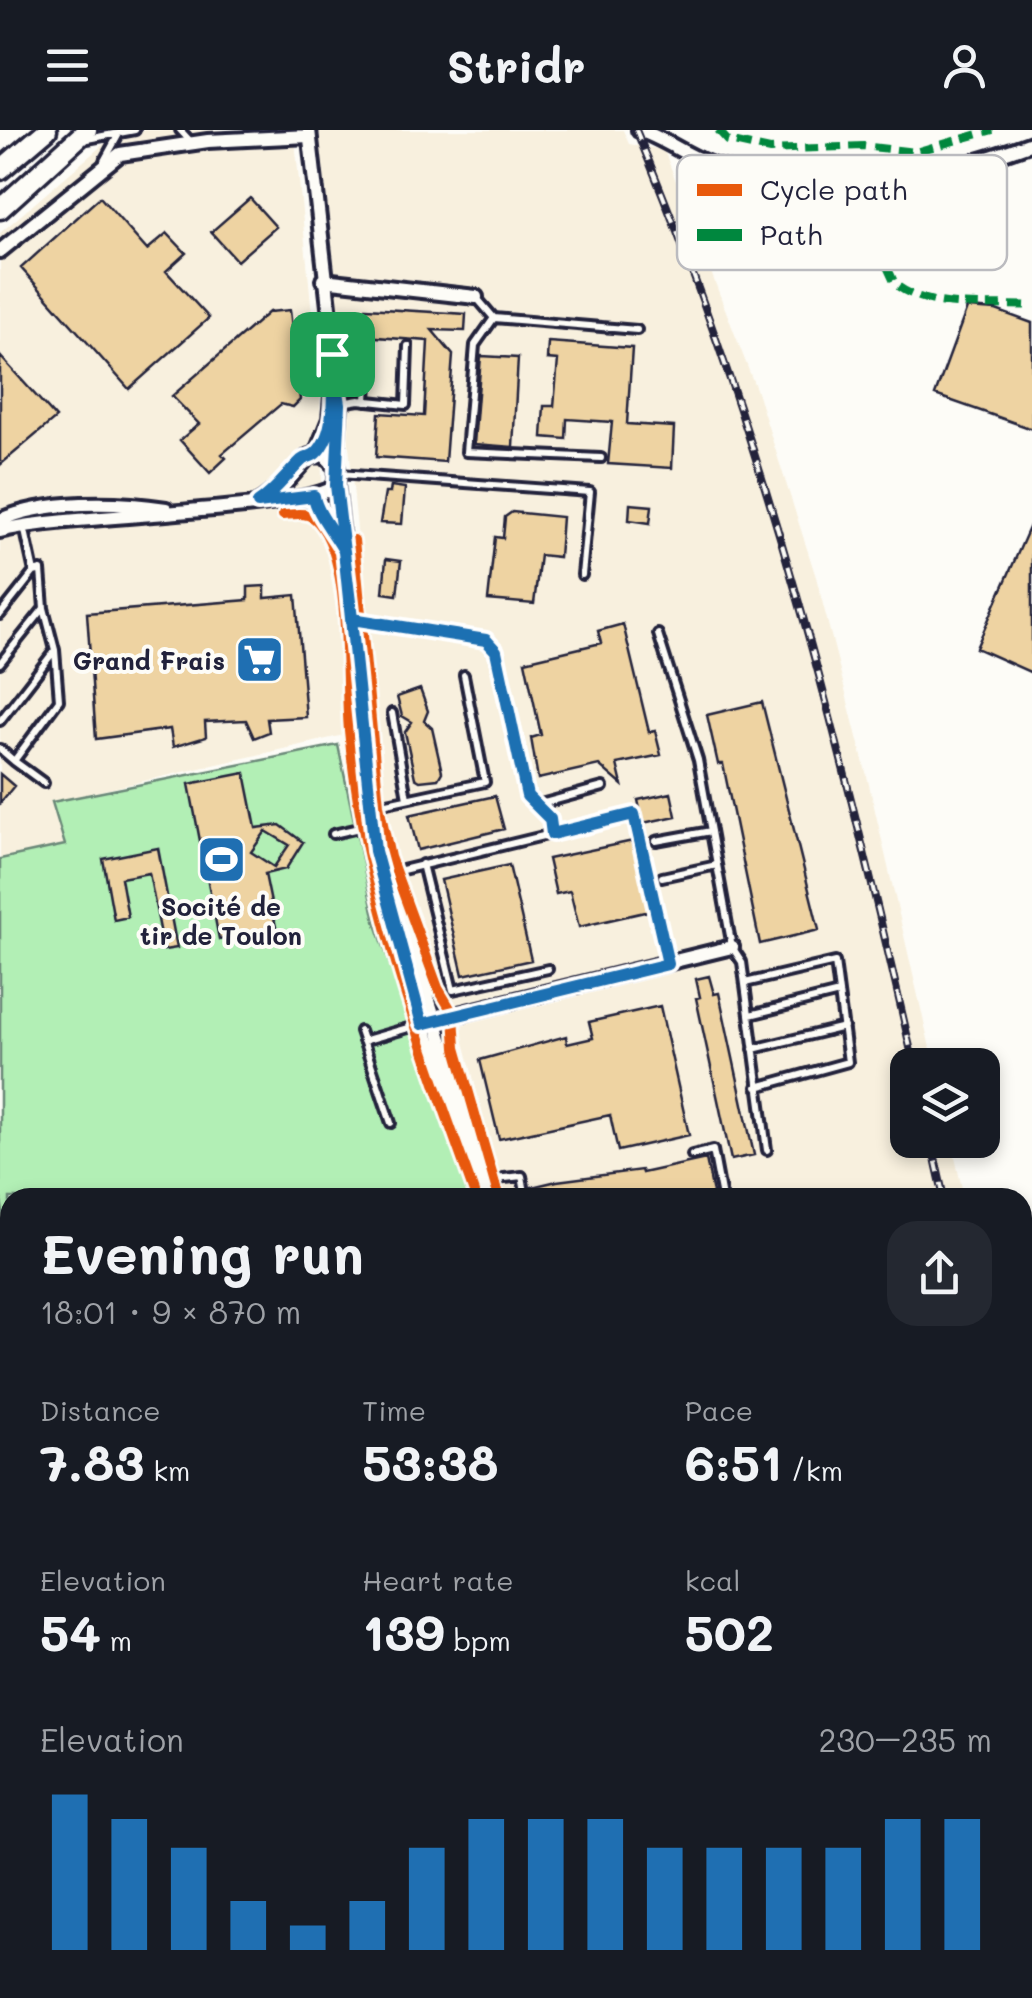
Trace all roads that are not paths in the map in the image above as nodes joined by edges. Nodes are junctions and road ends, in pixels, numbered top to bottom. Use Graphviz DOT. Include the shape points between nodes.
graph roads {
  1 [pos="47,130"];
  2 [pos="134,130"];
  3 [pos="180,130"];
  4 [pos="639,130"];
  5 [pos="120,131"];
  6 [pos="309,133"];
  7 [pos="274,134"];
  8 [pos="664,134"];
  9 [pos="82,136"];
  10 [pos="192,143"];
  11 [pos="1032,143"];
  12 [pos="696,155"];
  13 [pos="994,155"];
  14 [pos="97,169"];
  15 [pos="0,170"];
  16 [pos="0,209"];
  17 [pos="0,251"];
  18 [pos="323,280"];
  19 [pos="476,297"];
  20 [pos="494,318"];
  21 [pos="638,330"];
  22 [pos="369,343"];
  23 [pos="408,346"];
  24 [pos="332,354"];
  25 [pos="366,401"];
  26 [pos="340,404"];
  27 [pos="316,454"];
  28 [pos="602,458"];
  29 [pos="299,464"];
  30 [pos="337,474"];
  31 [pos="312,496"];
  32 [pos="258,503"];
  33 [pos="183,511"];
  34 [pos="0,520"];
  35 [pos="24,525"];
  36 [pos="0,531"];
  37 [pos="344,551"];
  38 [pos="34,572"];
  39 [pos="582,575"];
  40 [pos="44,608"];
  41 [pos="0,615"];
  42 [pos="352,619"];
  43 [pos="658,634"];
  44 [pos="55,650"];
  45 [pos="0,662"];
  46 [pos="464,675"];
  47 [pos="392,713"];
  48 [pos="0,721"];
  49 [pos="0,749"];
  50 [pos="14,761"];
  51 [pos="44,783"];
  52 [pos="603,787"];
  53 [pos="407,798"];
  54 [pos="536,805"];
  55 [pos="370,807"];
  56 [pos="373,824"];
  57 [pos="711,831"];
  58 [pos="333,834"];
  59 [pos="552,834"];
  60 [pos="656,841"];
  61 [pos="422,864"];
  62 [pos="717,865"];
  63 [pos="389,873"];
  64 [pos="662,877"];
  65 [pos="732,947"];
  66 [pos="668,964"];
  67 [pos="548,969"];
  68 [pos="745,983"];
  69 [pos="839,992"];
  70 [pos="750,1015"];
  71 [pos="438,1019"];
  72 [pos="422,1024"];
  73 [pos="844,1027"];
  74 [pos="360,1031"];
  75 [pos="364,1042"];
  76 [pos="754,1049"];
  77 [pos="757,1087"];
  78 [pos="391,1123"];
  79 [pos="767,1150"];
  80 [pos="692,1155"];
  81 [pos="487,1180"];
  82 [pos="484,1188"];
  83 [pos="487,1188"];
  84 [pos="524,1188"];
  85 [pos="720,1188"];
  1 -- 15 [label="main road"];
  2 -- 5 [label="lane"];
  3 -- 10 [label="lane"];
  4 -- 8 [label="street"];
  5 -- 9 [label="lane"];
  5 -- 14 [label="lane"];
  6 -- 7 [label="street"];
  6 -- 18 [label="street"];
  7 -- 10 [label="street"];
  8 -- 12 [label="street"];
  9 -- 16 [label="main road"];
  10 -- 14 [label="street" via="120,154"];
  11 -- 13 [label="street"];
  14 -- 17 [label="street"];
  18 -- 19 [label="street"];
  18 -- 24 [label="street"];
  19 -- 20 [label="lane"];
  20 -- 21 [label="lane"];
  20 -- 28 [label="lane" via="475,346 466,452"];
  22 -- 25 [label="lane"];
  23 -- 25 [label="lane" via="406,405"];
  24 -- 26 [label="street"];
  24 -- 27 [label="street" via="330,419"];
  25 -- 26 [label="lane"];
  26 -- 30 [label="street"];
  27 -- 29 [label="street"];
  27 -- 30 [label="street"];
  29 -- 31 [label="street" via="296,478"];
  29 -- 32 [label="street"];
  30 -- 31 [label="street" via="325,496"];
  30 -- 37 [label="street"];
  30 -- 39 [label="lane" via="590,492"];
  31 -- 32 [label="street"];
  31 -- 37 [label="street"];
  32 -- 33 [label="street"];
  33 -- 34 [label="street" via="123,504 46,508"];
  33 -- 35 [label="street"];
  35 -- 36 [label="street"];
  35 -- 38 [label="lane"];
  37 -- 42 [label="street"];
  38 -- 40 [label="lane" via="42,570"];
  38 -- 41 [label="lane"];
  40 -- 44 [label="lane"];
  40 -- 45 [label="lane"];
  42 -- 54 [label="lane" via="486,640 496,651 527,796"];
  42 -- 55 [label="street"];
  43 -- 57 [label="lane" via="698,760"];
  44 -- 48 [label="lane"];
  44 -- 50 [label="lane" via="59,700"];
  46 -- 53 [label="lane" via="485,782"];
  47 -- 53 [label="lane"];
  49 -- 50 [label="lane"];
  50 -- 51 [label="lane"];
  52 -- 54 [label="lane"];
  53 -- 55 [label="lane"];
  54 -- 59 [label="lane" via="550,819"];
  55 -- 56 [label="street"];
  56 -- 58 [label="lane"];
  56 -- 63 [label="street"];
  56 -- 72 [label="street" via="386,903"];
  57 -- 60 [label="lane"];
  57 -- 62 [label="lane"];
  59 -- 61 [label="lane"];
  59 -- 66 [label="lane" via="634,814"];
  61 -- 63 [label="lane"];
  61 -- 67 [label="lane" via="453,990"];
  62 -- 64 [label="lane"];
  62 -- 65 [label="lane"];
  63 -- 71 [label="street"];
  65 -- 66 [label="street"];
  65 -- 68 [label="lane"];
  66 -- 71 [label="street"];
  68 -- 69 [label="lane" via="835,962"];
  68 -- 70 [label="lane"];
  69 -- 70 [label="lane"];
  69 -- 73 [label="lane"];
  70 -- 76 [label="lane"];
  71 -- 72 [label="street"];
  71 -- 81 [label="street"];
  72 -- 75 [label="lane"];
  72 -- 82 [label="street"];
  73 -- 76 [label="lane"];
  73 -- 77 [label="lane" via="848,1062"];
  74 -- 75 [label="lane"];
  75 -- 78 [label="lane"];
  76 -- 77 [label="lane"];
  77 -- 79 [label="lane"];
  80 -- 85 [label="lane" via="713,1150"];
  81 -- 83 [label="street"];
  81 -- 84 [label="lane" via="522,1176"];
}
